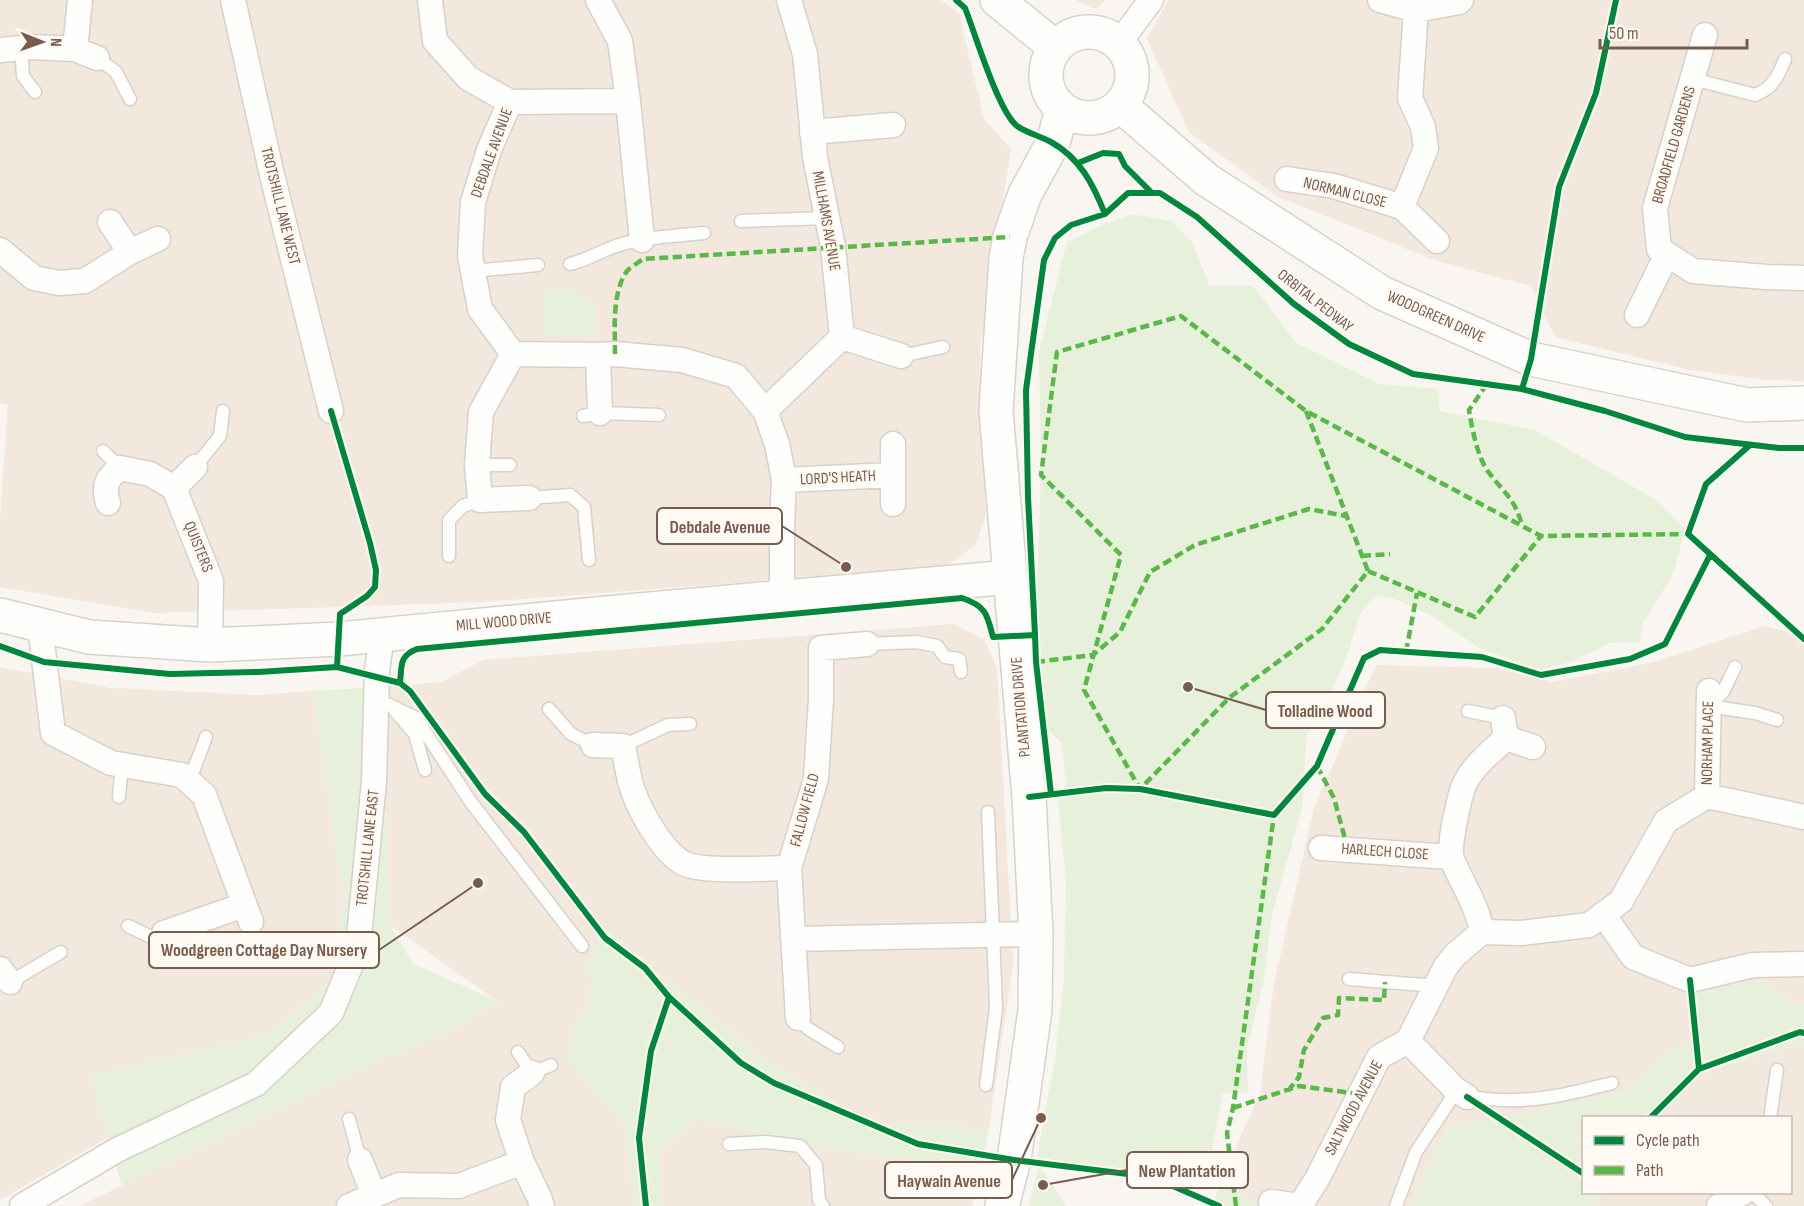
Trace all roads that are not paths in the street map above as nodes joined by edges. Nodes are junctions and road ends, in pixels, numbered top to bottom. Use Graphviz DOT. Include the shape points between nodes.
graph roads {
  1 [pos="80,0"];
  2 [pos="233,0"];
  3 [pos="430,0"];
  4 [pos="598,0"];
  5 [pos="789,0"];
  6 [pos="997,0"];
  7 [pos="1151,0"];
  8 [pos="1380,0"];
  9 [pos="1461,0"];
  10 [pos="1416,10"];
  11 [pos="1705,35"];
  12 [pos="1119,43"];
  13 [pos="1055,47"];
  14 [pos="11,49"];
  15 [pos="75,49"];
  16 [pos="97,58"];
  17 [pos="1785,60"];
  18 [pos="1693,79"];
  19 [pos="35,92"];
  20 [pos="130,99"];
  21 [pos="628,100"];
  22 [pos="510,102"];
  23 [pos="1121,105"];
  24 [pos="1062,110"];
  25 [pos="893,125"];
  26 [pos="812,132"];
  27 [pos="1287,179"];
  28 [pos="1402,207"];
  29 [pos="827,218"];
  30 [pos="741,221"];
  31 [pos="110,222"];
  32 [pos="704,233"];
  33 [pos="158,239"];
  34 [pos="642,240"];
  35 [pos="1437,241"];
  36 [pos="0,250"];
  37 [pos="130,252"];
  38 [pos="1666,254"];
  39 [pos="570,264"];
  40 [pos="538,265"];
  41 [pos="472,271"];
  42 [pos="1804,278"];
  43 [pos="1637,315"];
  44 [pos="842,337"];
  45 [pos="943,347"];
  46 [pos="513,354"];
  47 [pos="598,356"];
  48 [pos="901,356"];
  49 [pos="1804,403"];
  50 [pos="224,411"];
  51 [pos="331,411"];
  52 [pos="765,411"];
  53 [pos="592,415"];
  54 [pos="659,415"];
  55 [pos="892,444"];
  56 [pos="477,465"];
  57 [pos="510,465"];
  58 [pos="195,467"];
  59 [pos="892,475"];
  60 [pos="784,480"];
  61 [pos="174,488"];
  62 [pos="529,498"];
  63 [pos="480,500"];
  64 [pos="108,503"];
  65 [pos="893,504"];
  66 [pos="689,525"];
  67 [pos="782,525"];
  68 [pos="449,556"];
  69 [pos="589,560"];
  70 [pos="1010,578"];
  71 [pos="782,598"];
  72 [pos="0,615"];
  73 [pos="40,626"];
  74 [pos="382,634"];
  75 [pos="867,644"];
  76 [pos="210,645"];
  77 [pos="1735,667"];
  78 [pos="961,672"];
  79 [pos="1709,698"];
  80 [pos="383,702"];
  81 [pos="549,709"];
  82 [pos="1468,711"];
  83 [pos="1777,720"];
  84 [pos="690,724"];
  85 [pos="1504,728"];
  86 [pos="206,738"];
  87 [pos="593,745"];
  88 [pos="623,746"];
  89 [pos="1533,747"];
  90 [pos="122,765"];
  91 [pos="425,770"];
  92 [pos="189,782"];
  93 [pos="1707,796"];
  94 [pos="119,797"];
  95 [pos="988,812"];
  96 [pos="1804,817"];
  97 [pos="1321,848"];
  98 [pos="1450,857"];
  99 [pos="789,868"];
  100 [pos="1603,914"];
  101 [pos="128,926"];
  102 [pos="1482,932"];
  103 [pos="164,933"];
  104 [pos="994,934"];
  105 [pos="1036,934"];
  106 [pos="793,939"];
  107 [pos="582,946"];
  108 [pos="61,952"];
  109 [pos="1804,964"];
  110 [pos="5,976"];
  111 [pos="1349,979"];
  112 [pos="1436,986"];
  113 [pos="798,1018"];
  114 [pos="1408,1041"];
  115 [pos="838,1047"];
  116 [pos="518,1052"];
  117 [pos="542,1069"];
  118 [pos="1777,1070"];
  119 [pos="1612,1083"];
  120 [pos="986,1085"];
  121 [pos="1462,1094"];
  122 [pos="1770,1116"];
  123 [pos="349,1119"];
  124 [pos="729,1144"];
  125 [pos="360,1160"];
  126 [pos="522,1162"];
  127 [pos="1740,1194"];
  128 [pos="1754,1194"];
  129 [pos="374,1195"];
  130 [pos="1271,1202"];
  131 [pos="22,1206"];
  132 [pos="349,1206"];
  133 [pos="542,1206"];
  134 [pos="823,1206"];
  135 [pos="1002,1206"];
  136 [pos="1396,1206"];
  137 [pos="1719,1206"];
  138 [pos="1766,1206"];
  1 -- 15 [label="street"];
  2 -- 51 [label="street, TROTSHILL LANE WEST"];
  3 -- 22 [label="street" via="435,41 468,78"];
  4 -- 21 [label="street" via="620,41"];
  5 -- 26 [label="street, MILLHAMS AVENUE" via="805,54"];
  6 -- 13 [label="street"];
  7 -- 12 [label="street"];
  8 -- 10 [label="street"];
  9 -- 10 [label="street"];
  10 -- 28 [label="street, NORMAN CLOSE" via="1410,98 1424,127 1426,147"];
  11 -- 18 [label="street, BROADFIELD GARDENS"];
  12 -- 13 [label="street" via="1101,33 1074,34"];
  12 -- 23 [label="street" via="1132,66 1131,88"];
  13 -- 24 [label="street" via="1046,67 1048,90"];
  14 -- 15 [label="street"];
  14 -- 19 [label="lane"];
  15 -- 16 [label="street"];
  16 -- 20 [label="lane" via="116,72"];
  17 -- 18 [label="lane" via="1775,83 1755,95"];
  18 -- 38 [label="street, BROADFIELD GARDENS" via="1654,208 1659,249"];
  21 -- 22 [label="street, DEBDALE AVENUE"];
  21 -- 34 [label="street"];
  22 -- 41 [label="street, DEBDALE AVENUE" via="489,150 473,202"];
  23 -- 24 [label="street" via="1101,117 1078,118"];
  23 -- 49 [label="street, WOODGREEN DRIVE" via="1207,180 1382,293 1531,359 1746,405"];
  24 -- 70 [label="street, PLANTATION DRIVE" via="1053,143 1025,194 1006,258 996,411"];
  25 -- 26 [label="street"];
  26 -- 29 [label="street, MILLHAMS AVENUE"];
  27 -- 28 [label="street, NORMAN CLOSE" via="1334,186"];
  28 -- 35 [label="street, NORMAN CLOSE"];
  29 -- 30 [label="lane"];
  29 -- 44 [label="street, MILLHAMS AVENUE"];
  31 -- 37 [label="street"];
  32 -- 34 [label="lane"];
  33 -- 37 [label="street"];
  34 -- 39 [label="lane"];
  36 -- 37 [label="street" via="34,278 59,283 85,281"];
  38 -- 42 [label="street" via="1694,271"];
  38 -- 43 [label="street"];
  40 -- 41 [label="lane"];
  41 -- 46 [label="street, DEBDALE AVENUE" via="480,309"];
  44 -- 48 [label="street"];
  44 -- 52 [label="street"];
  45 -- 48 [label="lane"];
  46 -- 47 [label="street"];
  46 -- 56 [label="street" via="481,412"];
  47 -- 52 [label="street" via="682,360 736,376"];
  47 -- 53 [label="street"];
  50 -- 58 [label="lane" via="220,436"];
  52 -- 60 [label="street"];
  53 -- 54 [label="lane"];
  55 -- 59 [label="street, LORD'S HEATH"];
  56 -- 57 [label="lane"];
  56 -- 63 [label="street"];
  58 -- 61 [label="street"];
  59 -- 60 [label="street, LORD'S HEATH"];
  59 -- 65 [label="street, LORD'S HEATH"];
  60 -- 67 [label="street"];
  61 -- 64 [label="street" via="112,459 104,491"];
  61 -- 76 [label="street, QUISTERS" via="211,581"];
  62 -- 63 [label="street"];
  62 -- 69 [label="lane" via="570,495 584,507"];
  63 -- 68 [label="lane" via="463,506 449,520"];
  66 -- 67 [label="lane"];
  67 -- 71 [label="street"];
  70 -- 71 [label="street, MILL WOOD DRIVE"];
  70 -- 105 [label="street, PLANTATION DRIVE"];
  71 -- 74 [label="street, MILL WOOD DRIVE"];
  72 -- 73 [label="street, MILL WOOD DRIVE"];
  73 -- 76 [label="street, MILL WOOD DRIVE" via="89,637"];
  73 -- 90 [label="street" via="53,733"];
  74 -- 76 [label="street, MILL WOOD DRIVE"];
  74 -- 80 [label="street, TROTSHILL LANE EAST" via="377,671"];
  75 -- 78 [label="lane" via="917,642 937,646 945,657 959,659"];
  75 -- 99 [label="street, FALLOW FIELD" via="821,648 816,778"];
  77 -- 79 [label="lane" via="1723,692"];
  79 -- 83 [label="lane"];
  79 -- 93 [label="street, NORHAM PLACE"];
  80 -- 91 [label="lane" via="415,735"];
  80 -- 107 [label="lane" via="416,718 470,801"];
  80 -- 131 [label="street, TROTSHILL LANE EAST" via="358,947 331,1014 256,1084 117,1150"];
  81 -- 87 [label="lane" via="571,734"];
  82 -- 85 [label="lane"];
  84 -- 88 [label="lane" via="668,725"];
  85 -- 89 [label="street"];
  85 -- 98 [label="street" via="1465,783"];
  86 -- 92 [label="lane"];
  87 -- 88 [label="street"];
  88 -- 99 [label="street" via="633,791 664,847 684,864 714,869"];
  90 -- 92 [label="street" via="182,775"];
  90 -- 94 [label="lane"];
  92 -- 103 [label="street" via="204,795 248,914"];
  93 -- 96 [label="street"];
  93 -- 100 [label="street" via="1666,821 1621,901"];
  95 -- 104 [label="lane"];
  97 -- 98 [label="street, HARLECH CLOSE"];
  98 -- 102 [label="street" via="1476,907"];
  99 -- 106 [label="street, FALLOW FIELD"];
  100 -- 102 [label="street" via="1589,925 1521,933"];
  100 -- 109 [label="street" via="1633,957 1690,980 1754,965"];
  101 -- 103 [label="lane" via="153,938"];
  102 -- 112 [label="street" via="1456,954"];
  104 -- 105 [label="street"];
  104 -- 106 [label="street"];
  104 -- 120 [label="lane" via="996,1008"];
  105 -- 135 [label="street, PLANTATION DRIVE" via="1035,1010 1014,1160"];
  106 -- 113 [label="street, FALLOW FIELD"];
  108 -- 110 [label="lane"];
  111 -- 112 [label="lane"];
  112 -- 114 [label="street"];
  113 -- 115 [label="lane"];
  114 -- 121 [label="street"];
  114 -- 130 [label="street, SALTWOOD AVENUE" via="1379,1057 1300,1206"];
  116 -- 117 [label="lane"];
  117 -- 126 [label="street" via="513,1087 508,1120"];
  118 -- 122 [label="lane"];
  119 -- 121 [label="lane" via="1533,1099"];
  121 -- 136 [label="lane" via="1416,1152"];
  123 -- 125 [label="lane"];
  124 -- 134 [label="lane" via="765,1142 800,1146 816,1165"];
  125 -- 129 [label="street"];
  126 -- 129 [label="street" via="459,1186 399,1185"];
  126 -- 133 [label="street"];
  127 -- 137 [label="street"];
  128 -- 138 [label="lane"];
  129 -- 132 [label="street"];
}
